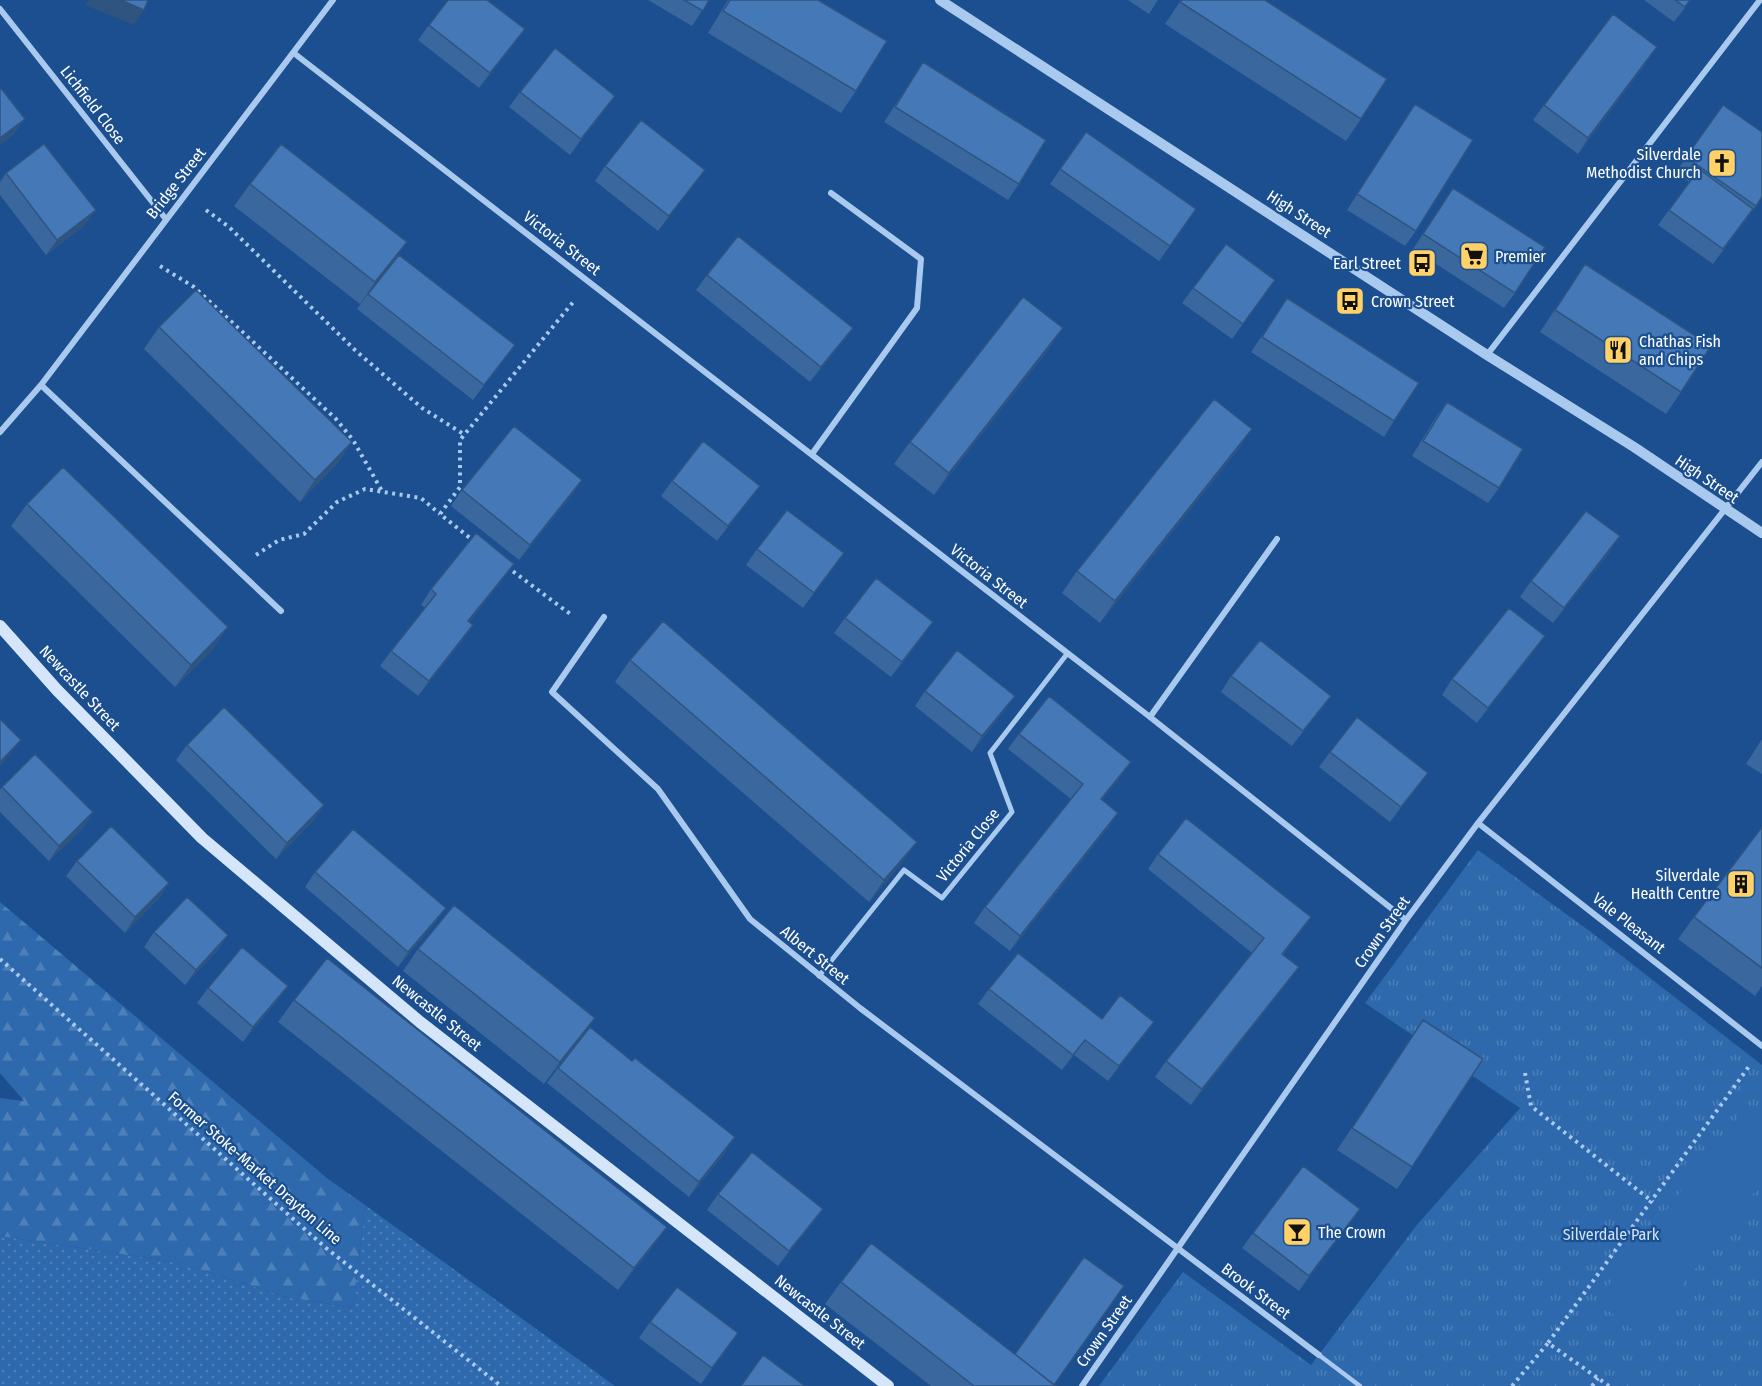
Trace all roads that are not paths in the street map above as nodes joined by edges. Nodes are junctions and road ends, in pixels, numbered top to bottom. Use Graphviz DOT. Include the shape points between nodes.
graph roads {
  1 [pos="333,0"];
  2 [pos="940,0"];
  3 [pos="1760,0"];
  4 [pos="0,9"];
  5 [pos="295,54"];
  6 [pos="831,193"];
  7 [pos="165,218"];
  8 [pos="1487,355"];
  9 [pos="41,385"];
  10 [pos="0,432"];
  11 [pos="812,454"];
  12 [pos="1762,462"];
  13 [pos="1724,509"];
  14 [pos="1762,533"];
  15 [pos="1277,539"];
  16 [pos="281,611"];
  17 [pos="604,618"];
  18 [pos="0,626"];
  19 [pos="1067,654"];
  20 [pos="1150,717"];
  21 [pos="1478,823"];
  22 [pos="1406,920"];
  23 [pos="819,976"];
  24 [pos="1762,1046"];
  25 [pos="1177,1249"];
  26 [pos="1319,1355"];
  27 [pos="888,1386"];
  28 [pos="1082,1386"];
  29 [pos="1360,1386"];
  1 -- 5 [label="street, Bridge Street"];
  2 -- 8 [label="street, High Street"];
  3 -- 8 [label="street"];
  4 -- 7 [label="street, Lichfield Close"];
  5 -- 7 [label="street, Bridge Street"];
  5 -- 11 [label="street, Victoria Street"];
  6 -- 11 [label="street" via="921,259 917,308"];
  7 -- 9 [label="street, Bridge Street"];
  8 -- 13 [label="street, High Street"];
  9 -- 10 [label="street, Bridge Street"];
  9 -- 16 [label="street"];
  11 -- 19 [label="street, Victoria Street"];
  12 -- 13 [label="street, Crown Street"];
  13 -- 14 [label="street, High Street"];
  13 -- 21 [label="street, Crown Street"];
  15 -- 20 [label="street"];
  17 -- 23 [label="street, Albert Street" via="552,692 658,789 750,919"];
  18 -- 27 [label="main road, Newcastle Street" via="202,838 420,1022"];
  19 -- 20 [label="street, Victoria Street"];
  19 -- 23 [label="street, Victoria Close" via="990,753 1012,812 942,898 904,870"];
  20 -- 22 [label="street, Victoria Street"];
  21 -- 22 [label="street, Crown Street"];
  21 -- 24 [label="street, Vale Pleasant"];
  22 -- 25 [label="street, Crown Street"];
  23 -- 25 [label="street, Albert Street"];
  25 -- 26 [label="street, Brook Street"];
  25 -- 28 [label="street, Crown Street"];
  26 -- 29 [label="lane"];
}
